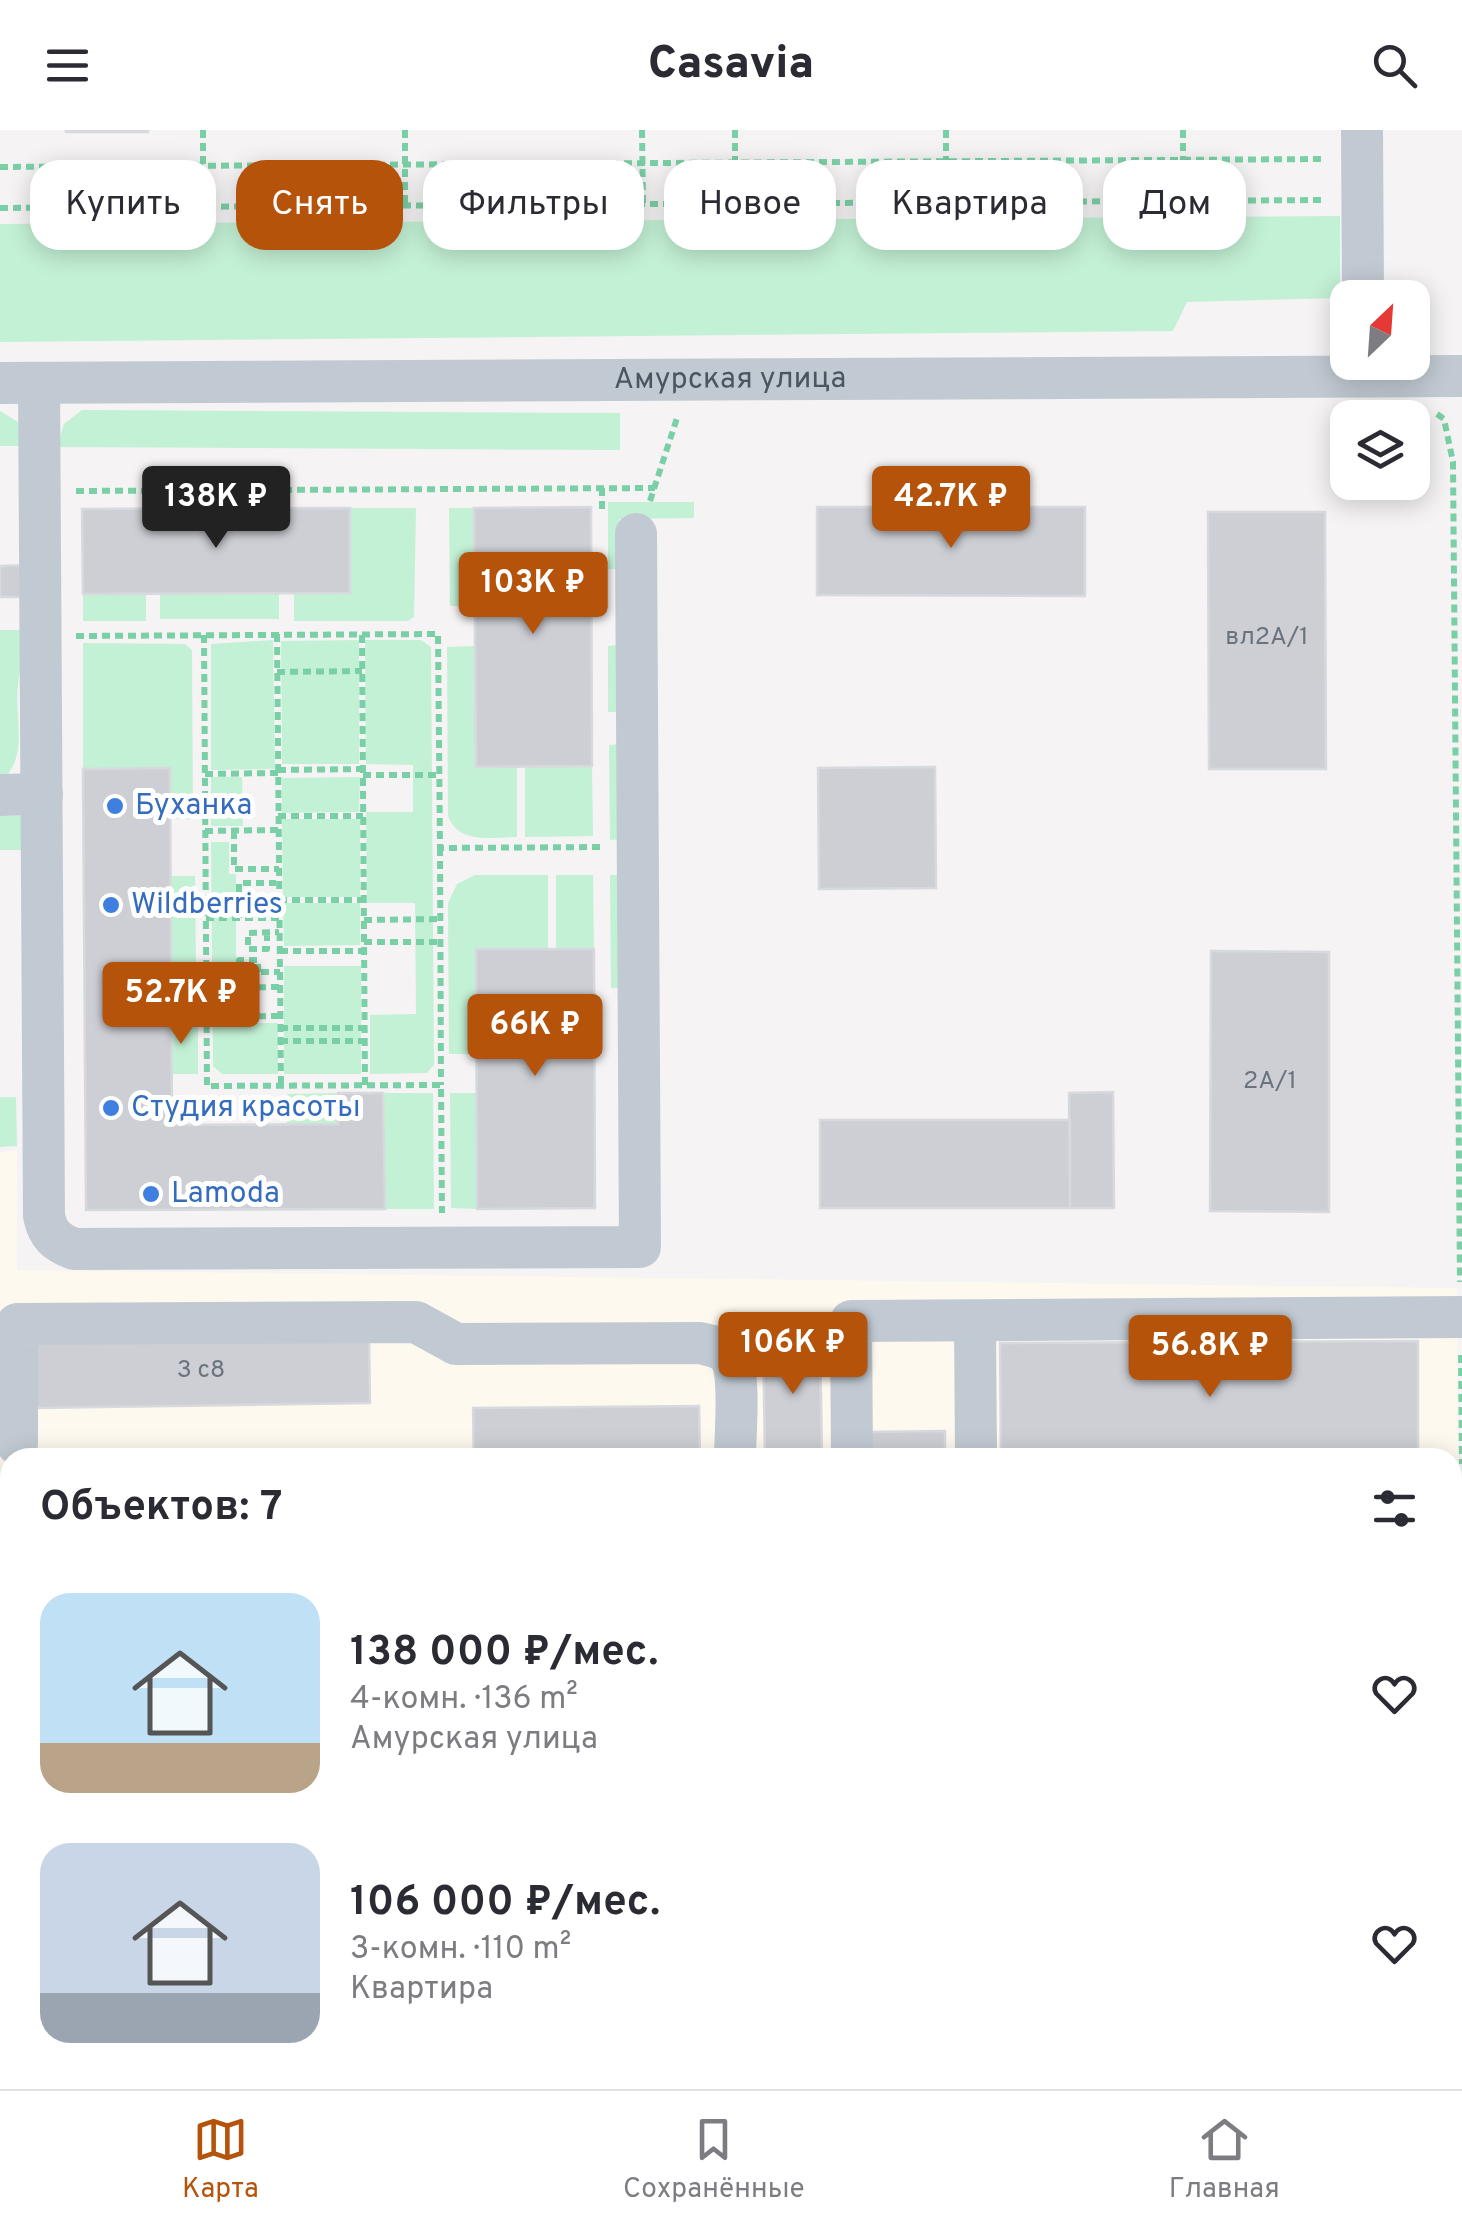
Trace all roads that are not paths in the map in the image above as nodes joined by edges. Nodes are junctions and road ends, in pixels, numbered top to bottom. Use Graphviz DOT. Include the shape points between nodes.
graph roads {
  1 [pos="1362,163"];
  2 [pos="1363,280"];
  3 [pos="1462,376"];
  4 [pos="20,383"];
  5 [pos="636,534"];
  6 [pos="42,794"];
  7 [pos="0,795"];
  8 [pos="1461,1318"];
  9 [pos="975,1321"];
  10 [pos="17,1444"];
  11 [pos="735,1448"];
  12 [pos="852,1448"];
  13 [pos="976,1448"];
  1 -- 2 [label="street"];
  3 -- 4 [label="street, Амурская улица"];
  4 -- 6 [label="street" via="40,490"];
  5 -- 6 [label="street" via="640,1247 442,1248 361,1229 74,1249 60,1243 46,1231"];
  6 -- 7 [label="street"];
  8 -- 9 [label="street"];
  9 -- 12 [label="street" via="851,1322"];
  9 -- 13 [label="street"];
  10 -- 11 [label="street" via="16,1324 416,1322 456,1344 718,1347 730,1358 734,1376"];
}
